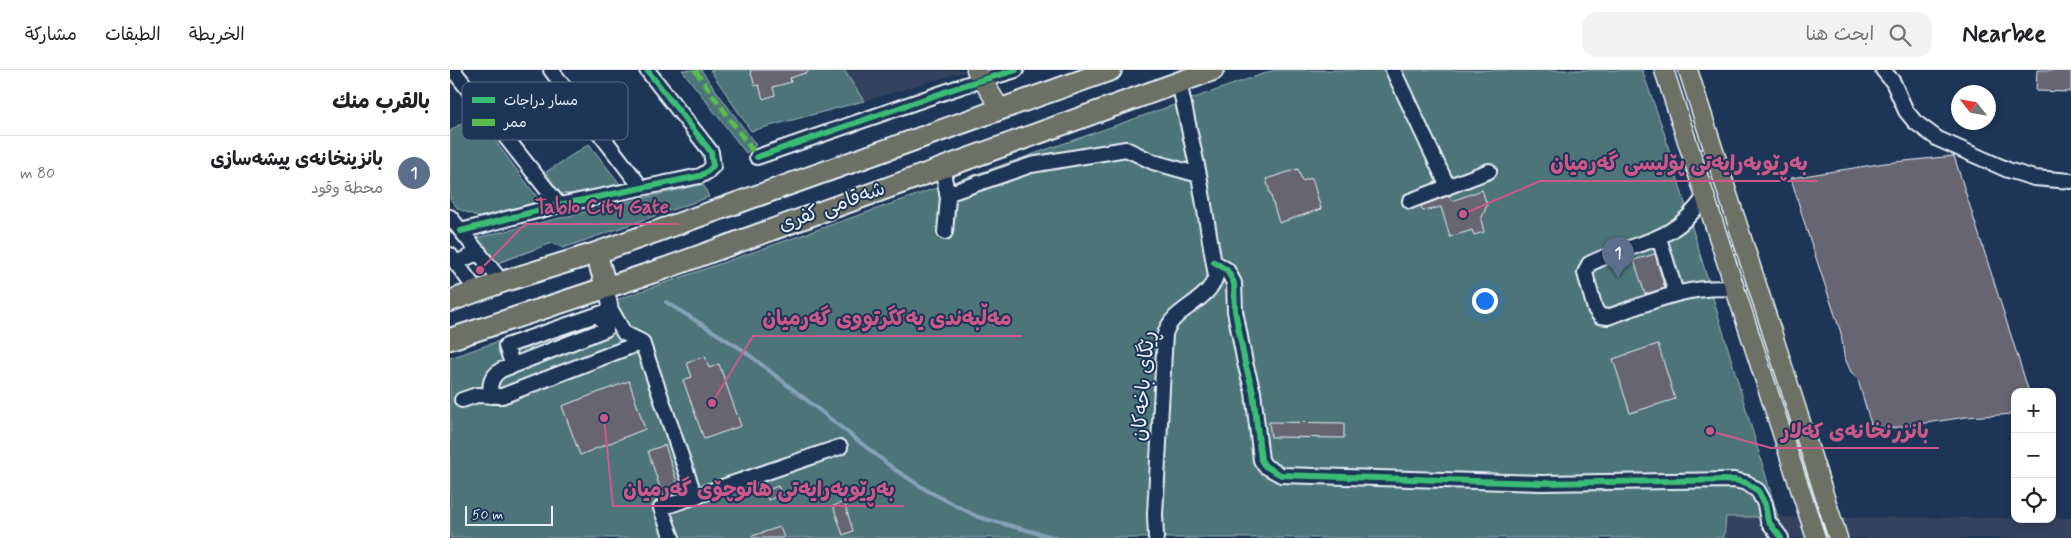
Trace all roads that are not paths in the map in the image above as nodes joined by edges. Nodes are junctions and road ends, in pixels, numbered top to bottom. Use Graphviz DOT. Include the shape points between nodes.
graph roads {
  1 [pos="453,70"];
  2 [pos="551,70"];
  3 [pos="648,70"];
  4 [pos="1016,70"];
  5 [pos="1112,70"];
  6 [pos="1212,70"];
  7 [pos="1394,70"];
  8 [pos="1664,70"];
  9 [pos="1688,70"];
  10 [pos="1883,70"];
  11 [pos="979,76"];
  12 [pos="462,82"];
  13 [pos="560,82"];
  14 [pos="1179,82"];
  15 [pos="1000,108"];
  16 [pos="508,140"];
  17 [pos="605,140"];
  18 [pos="757,157"];
  19 [pos="942,167"];
  20 [pos="1489,171"];
  21 [pos="1199,175"];
  22 [pos="2071,181"];
  23 [pos="1448,186"];
  24 [pos="641,187"];
  25 [pos="947,194"];
  26 [pos="1705,196"];
  27 [pos="1410,201"];
  28 [pos="559,205"];
  29 [pos="450,217"];
  30 [pos="461,230"];
  31 [pos="945,232"];
  32 [pos="1659,238"];
  33 [pos="479,252"];
  34 [pos="596,253"];
  35 [pos="453,259"];
  36 [pos="1214,262"];
  37 [pos="502,282"];
  38 [pos="606,286"];
  39 [pos="1735,289"];
  40 [pos="477,291"];
  41 [pos="1676,293"];
  42 [pos="450,301"];
  43 [pos="605,312"];
  44 [pos="450,339"];
  45 [pos="642,342"];
  46 [pos="513,366"];
  47 [pos="491,396"];
  48 [pos="462,400"];
  49 [pos="840,447"];
  50 [pos="695,497"];
  51 [pos="672,538"];
  52 [pos="1156,538"];
  53 [pos="1780,538"];
  54 [pos="1816,538"];
  55 [pos="1838,538"];
  1 -- 12 [label="street"];
  2 -- 13 [label="street"];
  3 -- 24 [label="street" via="711,152 713,166 700,176"];
  4 -- 11 [label="street"];
  5 -- 15 [label="highway, شەقامی کفری"];
  6 -- 14 [label="highway, شەقامی کفری"];
  7 -- 23 [label="street"];
  8 -- 26 [label="main road"];
  9 -- 55 [label="main road"];
  10 -- 22 [label="street" via="1893,82 1906,111 1938,139 2008,170 2034,178"];
  11 -- 15 [label="main road"];
  11 -- 18 [label="street" via="965,85"];
  14 -- 19 [label="highway, شەقامی کفری"];
  14 -- 21 [label="street, ڕێگای باخەکان"];
  15 -- 34 [label="highway, شەقامی کفری"];
  16 -- 28 [label="street"];
  17 -- 24 [label="street"];
  19 -- 25 [label="street"];
  19 -- 38 [label="highway, شەقامی کفری" via="666,268"];
  20 -- 23 [label="street"];
  21 -- 25 [label="street" via="1153,162 1126,149 1032,166"];
  21 -- 36 [label="street, ڕێگای باخەکان"];
  23 -- 27 [label="street"];
  24 -- 28 [label="street"];
  25 -- 31 [label="street"];
  26 -- 32 [label="street" via="1681,224"];
  26 -- 39 [label="main road"];
  28 -- 30 [label="street"];
  29 -- 30 [label="street"];
  30 -- 33 [label="street"];
  32 -- 41 [label="street"];
  32 -- 41 [label="street" via="1590,264 1585,273 1595,309 1600,316 1608,317"];
  33 -- 35 [label="street"];
  33 -- 37 [label="street"];
  34 -- 37 [label="highway, شەقامی کفری"];
  34 -- 38 [label="highway"];
  35 -- 40 [label="street"];
  36 -- 52 [label="street, ڕێگای باخەکان" via="1216,276 1212,286 1193,305 1174,317 1164,334"];
  36 -- 53 [label="street" via="1227,270 1234,283 1235,311 1253,392 1259,451 1266,466 1274,472 1281,475 1541,483 1734,480 1747,483 1758,491 1765,504 1768,521"];
  37 -- 40 [label="highway, شەقامی کفری"];
  38 -- 43 [label="street"];
  38 -- 44 [label="highway, شەقامی کفری"];
  39 -- 41 [label="street" via="1704,288"];
  39 -- 54 [label="main road"];
  40 -- 42 [label="highway, شەقامی کفری"];
  43 -- 45 [label="street" via="624,334"];
  43 -- 46 [label="street" via="606,329"];
  43 -- 46 [label="street" via="506,346"];
  45 -- 47 [label="street" via="502,396"];
  45 -- 50 [label="street"];
  46 -- 47 [label="street" via="495,374 489,386"];
  47 -- 48 [label="street" via="477,395"];
  49 -- 50 [label="street"];
  50 -- 51 [label="street" via="661,508"];
}
